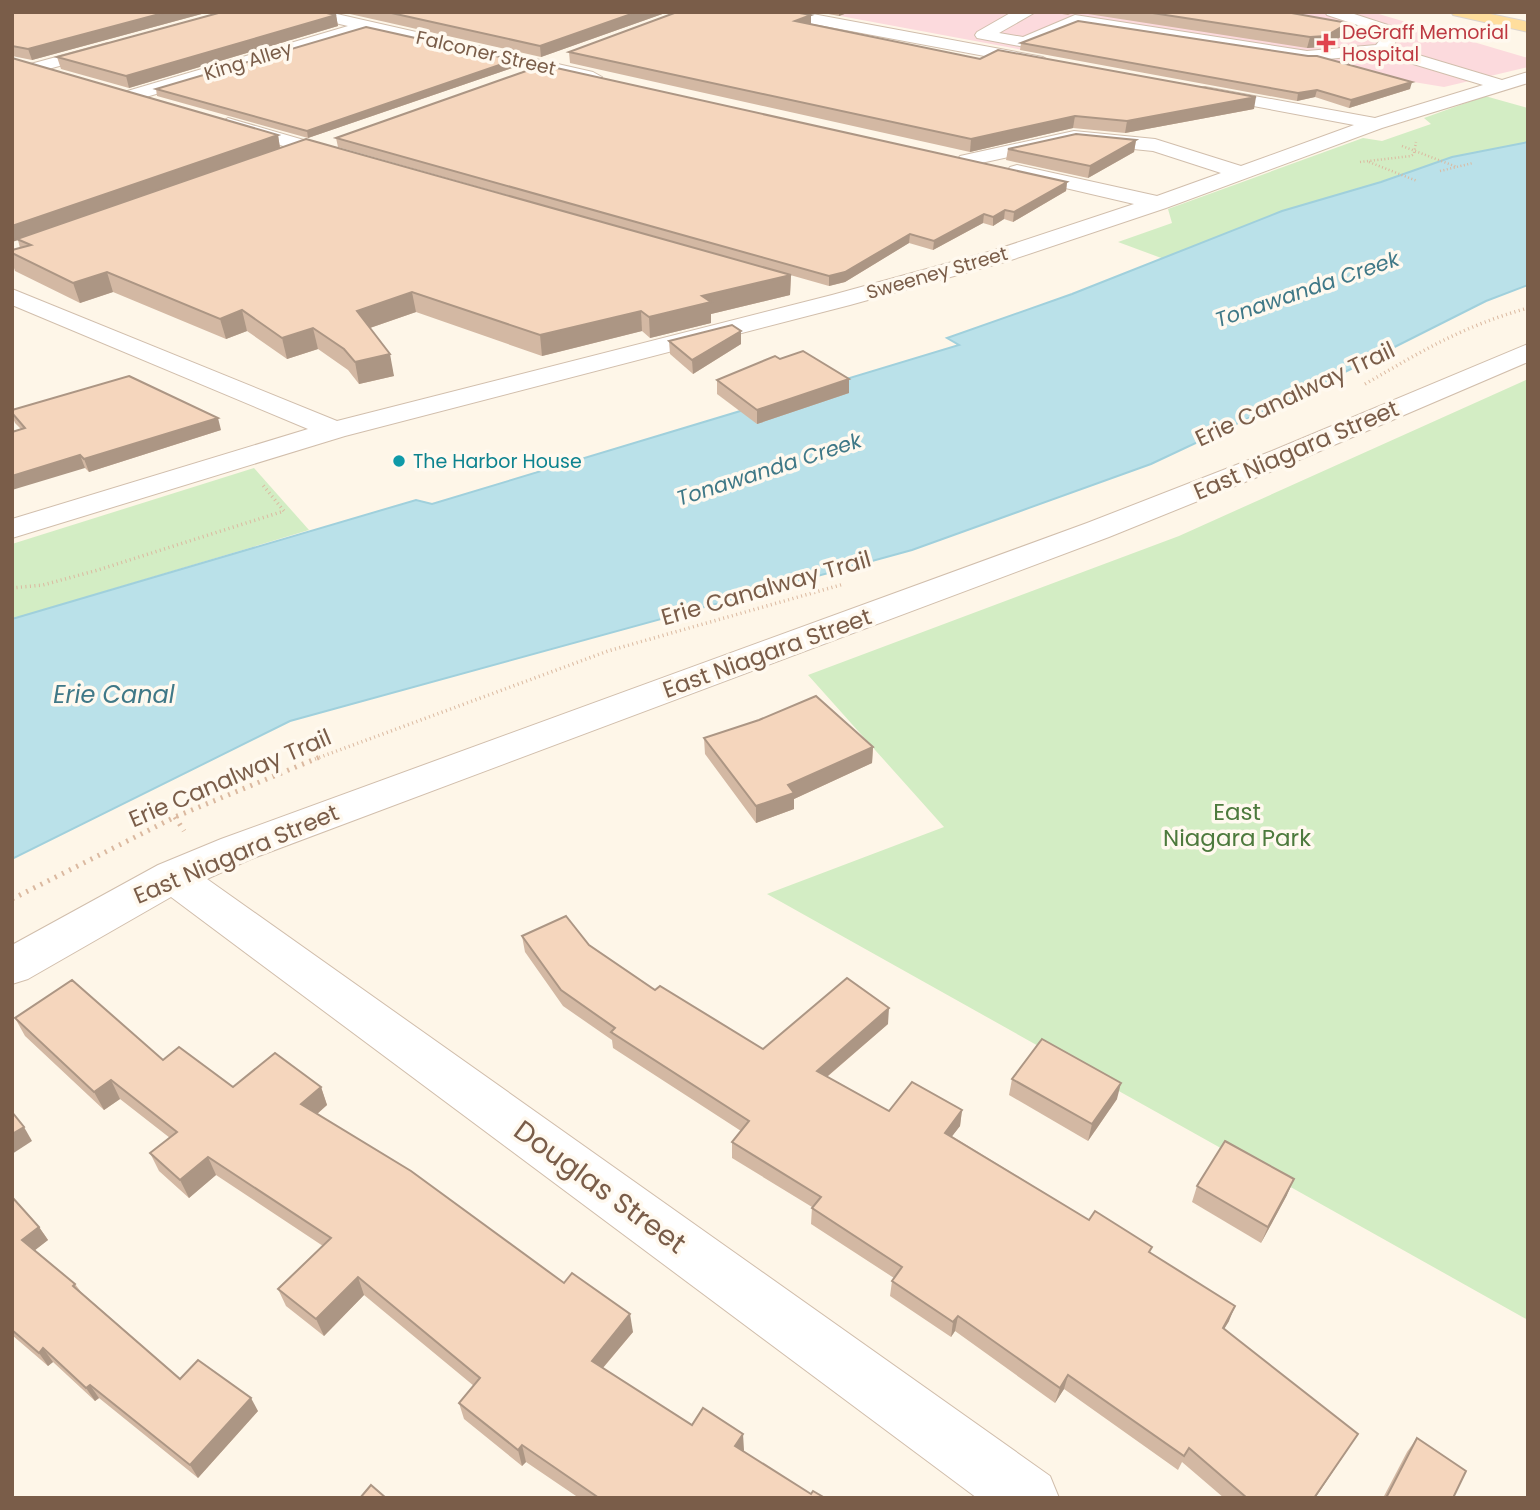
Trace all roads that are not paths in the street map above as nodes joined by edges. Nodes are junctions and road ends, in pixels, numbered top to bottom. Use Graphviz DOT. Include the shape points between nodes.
graph roads {
  1 [pos="306,12"];
  2 [pos="776,12"];
  3 [pos="859,12"];
  4 [pos="1018,12"];
  5 [pos="1332,12"];
  6 [pos="1458,12"];
  7 [pos="1520,12"];
  8 [pos="1528,14"];
  9 [pos="903,20"];
  10 [pos="832,23"];
  11 [pos="366,26"];
  12 [pos="1528,27"];
  13 [pos="941,28"];
  14 [pos="918,39"];
  15 [pos="123,44"];
  16 [pos="1381,49"];
  17 [pos="580,52"];
  18 [pos="12,62"];
  19 [pos="543,66"];
  20 [pos="1065,66"];
  21 [pos="33,68"];
  22 [pos="12,74"];
  23 [pos="1528,77"];
  24 [pos="69,79"];
  25 [pos="504,80"];
  26 [pos="609,81"];
  27 [pos="1498,85"];
  28 [pos="106,89"];
  29 [pos="1186,89"];
  30 [pos="130,96"];
  31 [pos="168,107"];
  32 [pos="207,118"];
  33 [pos="1376,124"];
  34 [pos="336,139"];
  35 [pos="1127,142"];
  36 [pos="310,148"];
  37 [pos="284,157"];
  38 [pos="363,163"];
  39 [pos="1242,173"];
  40 [pos="1057,180"];
  41 [pos="1158,203"];
  42 [pos="798,288"];
  43 [pos="12,296"];
  44 [pos="841,300"];
  45 [pos="1528,352"];
  46 [pos="335,430"];
  47 [pos="12,529"];
  48 [pos="173,876"];
  49 [pos="12,967"];
  50 [pos="1028,1498"];
  1 -- 11 [label="street, Falconer Street"];
  2 -- 10 [label="street"];
  3 -- 9 [label="street"];
  3 -- 10 [label="street"];
  4 -- 16 [label="street" via="1026,13 983,35 1025,42 1075,20 1307,56"];
  5 -- 16 [label="street" via="1394,32"];
  6 -- 12 [label="main road"];
  7 -- 8 [label="main road"];
  10 -- 14 [label="street"];
  11 -- 19 [label="street, Falconer Street"];
  11 -- 30 [label="street, King Alley"];
  13 -- 14 [label="street"];
  14 -- 20 [label="street"];
  15 -- 21 [label="street"];
  16 -- 27 [label="street"];
  17 -- 19 [label="street"];
  18 -- 21 [label="street"];
  19 -- 25 [label="street"];
  19 -- 26 [label="street, Falconer Street"];
  21 -- 22 [label="street"];
  21 -- 24 [label="street"];
  23 -- 27 [label="street, Sweeney Street"];
  27 -- 33 [label="street, Sweeney Street"];
  28 -- 30 [label="street"];
  29 -- 33 [label="street"];
  30 -- 31 [label="street"];
  32 -- 36 [label="street"];
  33 -- 39 [label="street, Sweeney Street"];
  34 -- 36 [label="street"];
  35 -- 39 [label="street" via="1155,145"];
  35 -- 40 [label="street"];
  35 -- 40 [label="street" via="1074,137 961,159"];
  36 -- 37 [label="street"];
  36 -- 38 [label="street"];
  39 -- 41 [label="street, Sweeney Street"];
  40 -- 41 [label="street"];
  41 -- 44 [label="street, Sweeney Street" via="1000,256"];
  42 -- 44 [label="street"];
  43 -- 46 [label="street"];
  44 -- 46 [label="street, Sweeney Street"];
  45 -- 48 [label="street, East Niagara Street" via="1141,514"];
  46 -- 47 [label="street, Sweeney Street"];
  48 -- 49 [label="street, East Niagara Street"];
  48 -- 50 [label="street, Douglas Street"];
}
